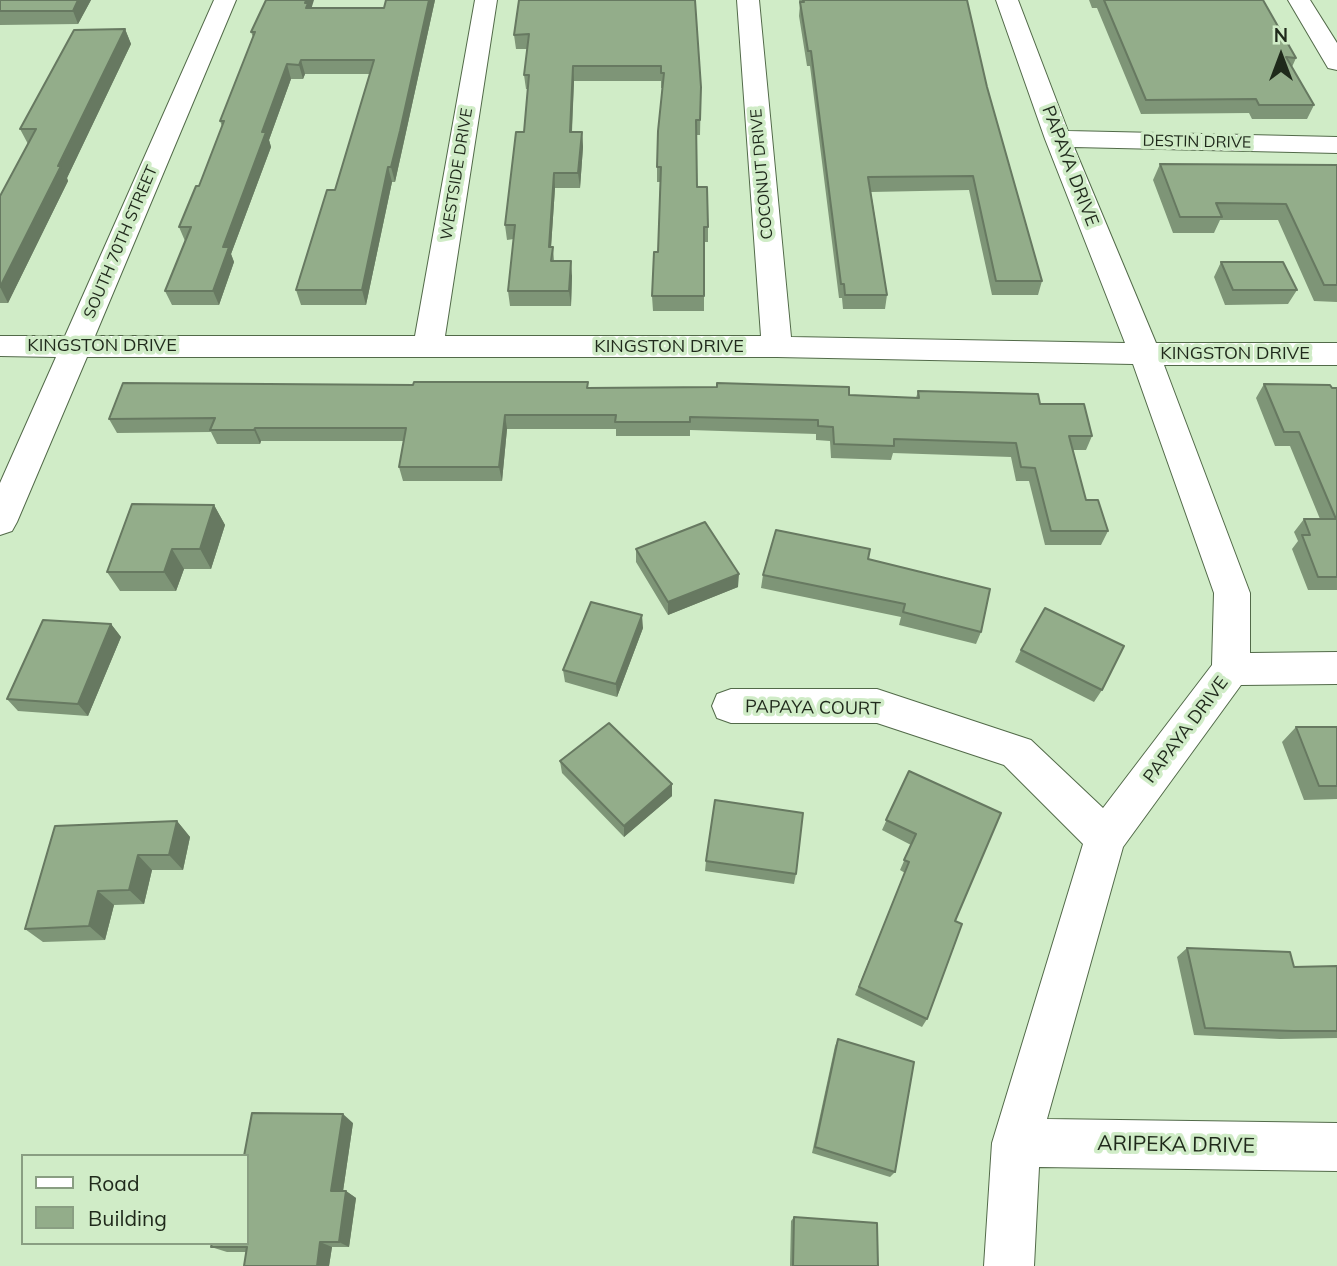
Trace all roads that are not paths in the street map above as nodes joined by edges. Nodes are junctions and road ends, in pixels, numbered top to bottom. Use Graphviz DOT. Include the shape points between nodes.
graph roads {
  1 [pos="225,0"];
  2 [pos="486,0"];
  3 [pos="748,0"];
  4 [pos="1007,0"];
  5 [pos="1299,0"];
  6 [pos="1337,62"];
  7 [pos="1058,139"];
  8 [pos="1337,145"];
  9 [pos="0,346"];
  10 [pos="76,347"];
  11 [pos="428,347"];
  12 [pos="778,347"];
  13 [pos="1145,354"];
  14 [pos="1337,354"];
  15 [pos="0,522"];
  16 [pos="1337,668"];
  17 [pos="1231,669"];
  18 [pos="731,706"];
  19 [pos="1105,838"];
  20 [pos="1016,1143"];
  21 [pos="1337,1147"];
  22 [pos="1009,1266"];
  1 -- 10 [label="street, SOUTH 70TH STREET"];
  2 -- 11 [label="street, WESTSIDE DRIVE"];
  3 -- 12 [label="street, COCONUT DRIVE"];
  4 -- 7 [label="street, PAPAYA DRIVE"];
  5 -- 6 [label="street"];
  7 -- 8 [label="street, DESTIN DRIVE"];
  7 -- 13 [label="street, PAPAYA DRIVE"];
  9 -- 10 [label="street, KINGSTON DRIVE"];
  10 -- 11 [label="street, KINGSTON DRIVE"];
  10 -- 15 [label="street, SOUTH 70TH STREET"];
  11 -- 12 [label="street, KINGSTON DRIVE"];
  12 -- 13 [label="street, KINGSTON DRIVE"];
  13 -- 14 [label="street, KINGSTON DRIVE"];
  13 -- 17 [label="street, PAPAYA DRIVE" via="1232,593"];
  16 -- 17 [label="street"];
  17 -- 19 [label="street, PAPAYA DRIVE"];
  18 -- 19 [label="street, PAPAYA COURT" via="877,706 1017,752"];
  19 -- 20 [label="street, PAPAYA DRIVE"];
  20 -- 21 [label="street, ARIPEKA DRIVE"];
  20 -- 22 [label="street, PAPAYA DRIVE"];
}
